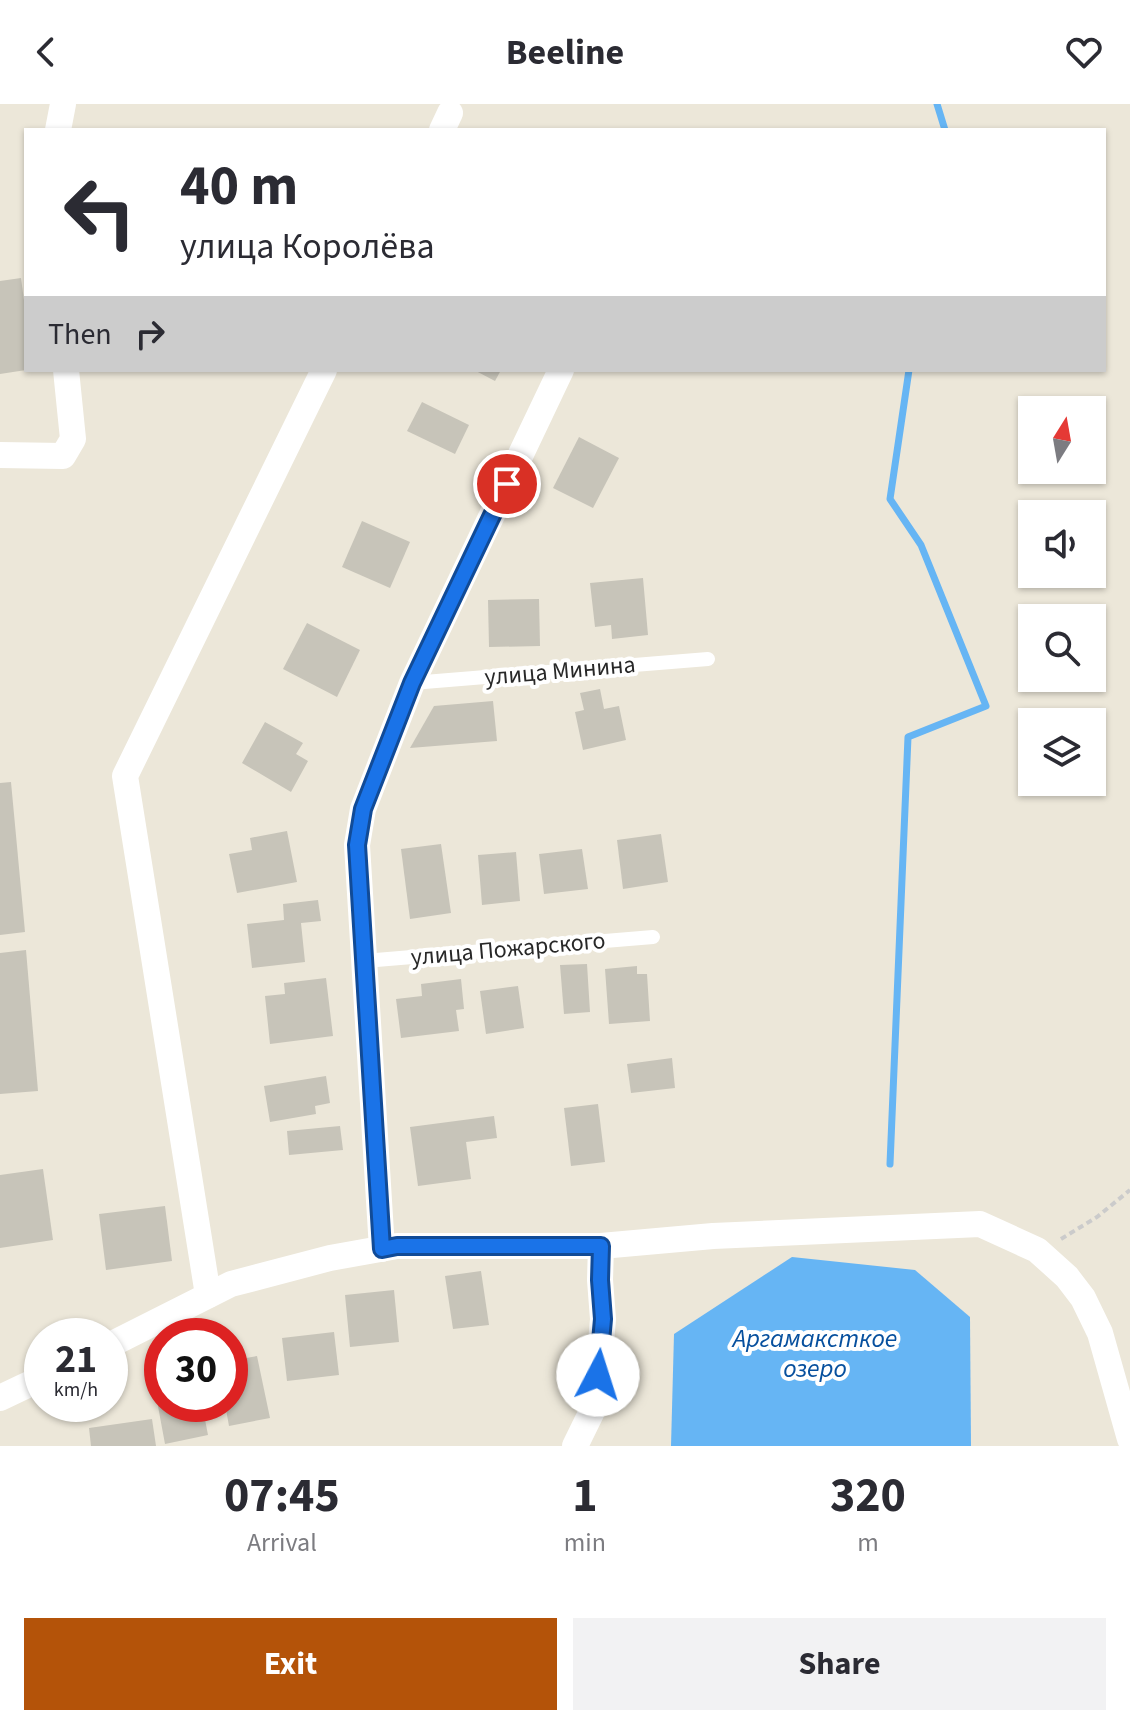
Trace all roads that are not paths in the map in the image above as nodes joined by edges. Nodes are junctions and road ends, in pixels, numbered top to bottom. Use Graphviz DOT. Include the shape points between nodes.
graph roads {
  1 [pos="63,104"];
  2 [pos="58,128"];
  3 [pos="66,372"];
  4 [pos="323,372"];
  5 [pos="560,372"];
  6 [pos="0,455"];
  7 [pos="708,659"];
  8 [pos="412,683"];
  9 [pos="653,937"];
  10 [pos="364,961"];
  11 [pos="601,1246"];
  12 [pos="382,1249"];
  13 [pos="208,1295"];
  14 [pos="128,1336"];
  15 [pos="24,1387"];
  16 [pos="0,1398"];
  17 [pos="1130,1439"];
  18 [pos="575,1446"];
  1 -- 2 [label="street"];
  3 -- 6 [label="street" via="73,439 63,456"];
  4 -- 13 [label="street" via="125,776"];
  5 -- 8 [label="street"];
  7 -- 8 [label="lane, улица Минина"];
  8 -- 10 [label="street" via="363,809 357,845"];
  9 -- 10 [label="lane, улица Пожарского"];
  10 -- 12 [label="street"];
  11 -- 12 [label="street"];
  11 -- 17 [label="street" via="980,1224 1037,1250 1083,1298 1100,1333"];
  11 -- 18 [label="street" via="603,1319 596,1403"];
  12 -- 13 [label="street" via="231,1284"];
  13 -- 14 [label="street"];
  15 -- 16 [label="street"];
}
